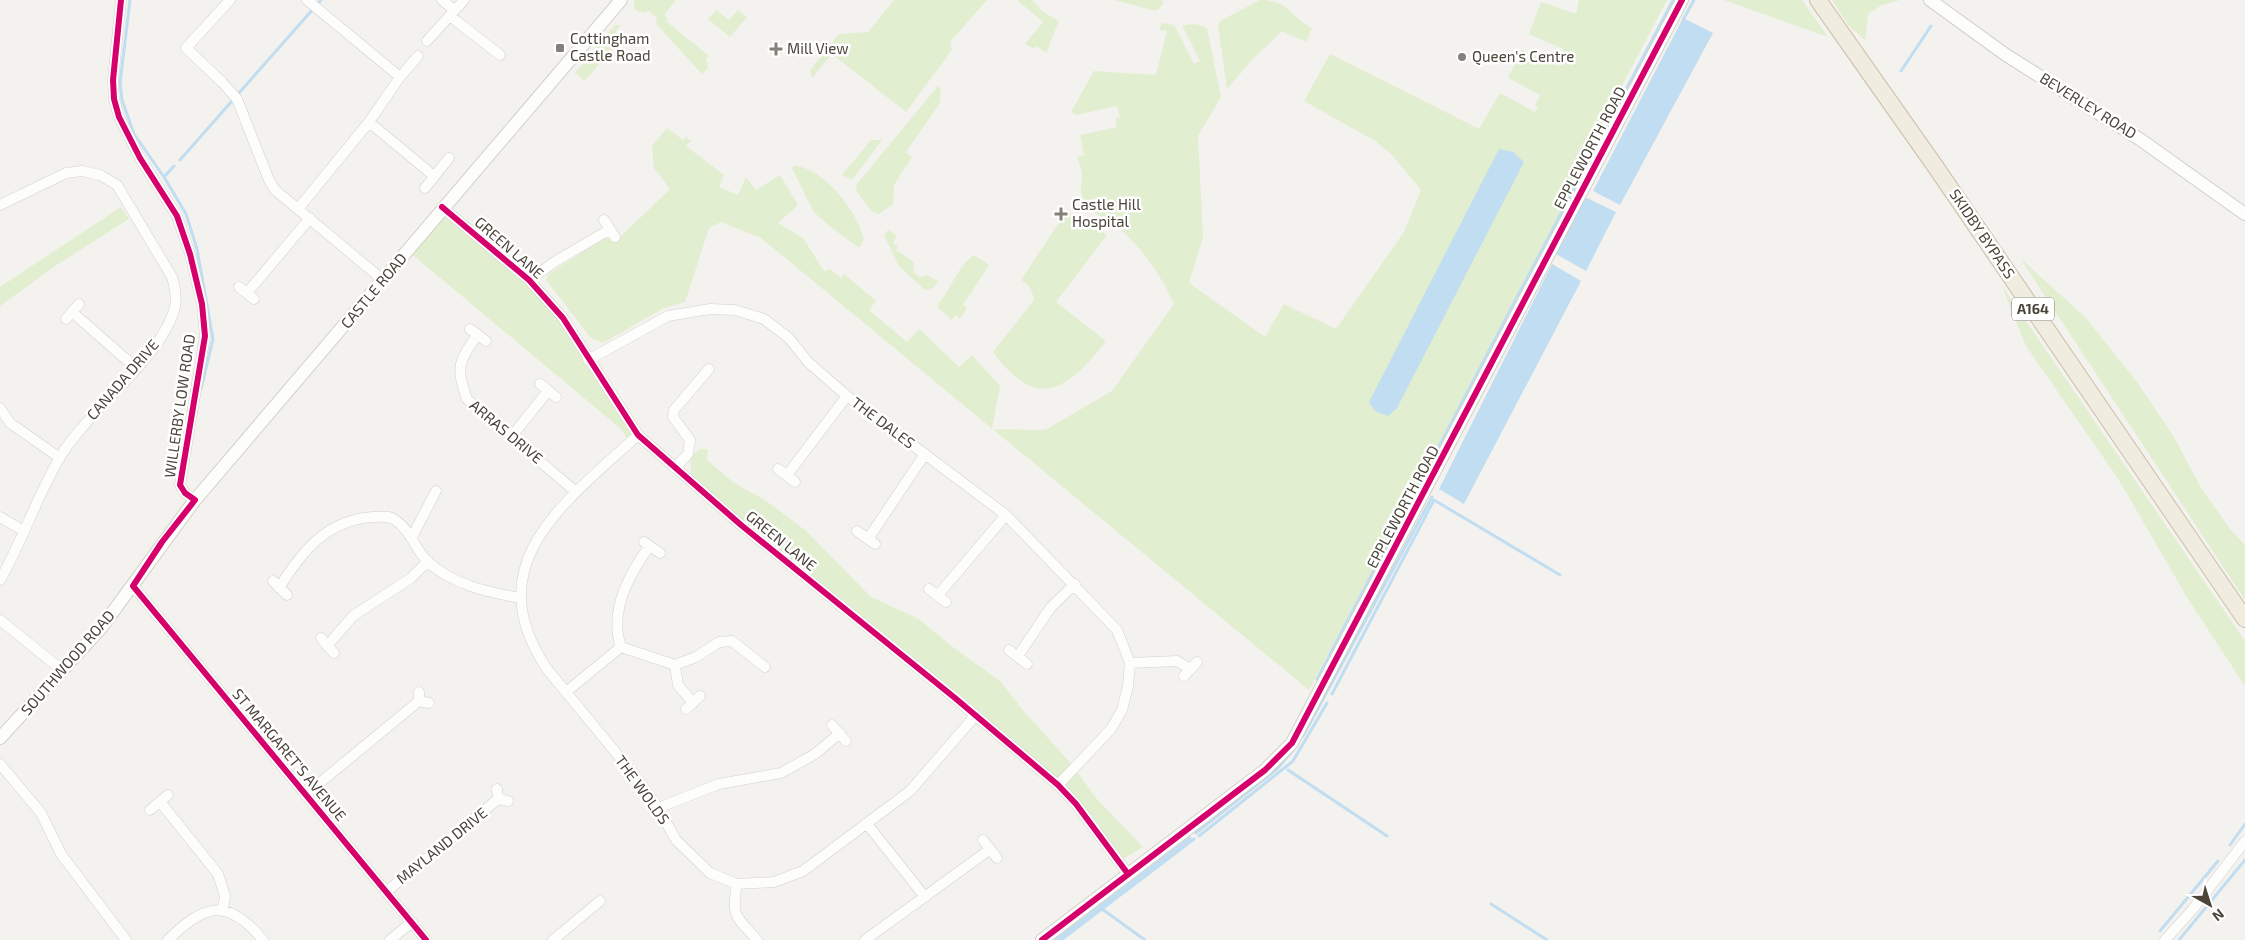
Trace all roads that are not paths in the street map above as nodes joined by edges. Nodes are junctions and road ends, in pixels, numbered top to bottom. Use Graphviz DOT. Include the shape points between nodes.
graph roads {
  1 [pos="121,0"];
  2 [pos="230,0"];
  3 [pos="306,0"];
  4 [pos="442,0"];
  5 [pos="464,0"];
  6 [pos="621,0"];
  7 [pos="1682,0"];
  8 [pos="1818,0"];
  9 [pos="1930,0"];
  10 [pos="452,13"];
  11 [pos="427,41"];
  12 [pos="500,55"];
  13 [pos="418,56"];
  14 [pos="400,76"];
  15 [pos="369,122"];
  16 [pos="450,158"];
  17 [pos="434,176"];
  18 [pos="425,188"];
  19 [pos="0,206"];
  20 [pos="442,207"];
  21 [pos="298,209"];
  22 [pos="2245,214"];
  23 [pos="310,218"];
  24 [pos="604,220"];
  25 [pos="384,280"];
  26 [pos="529,280"];
  27 [pos="247,293"];
  28 [pos="72,312"];
  29 [pos="478,335"];
  30 [pos="588,360"];
  31 [pos="136,368"];
  32 [pos="708,369"];
  33 [pos="548,391"];
  34 [pos="847,396"];
  35 [pos="0,408"];
  36 [pos="638,435"];
  37 [pos="511,437"];
  38 [pos="925,454"];
  39 [pos="60,458"];
  40 [pos="675,468"];
  41 [pos="778,469"];
  42 [pos="436,490"];
  43 [pos="576,492"];
  44 [pos="195,500"];
  45 [pos="1006,515"];
  46 [pos="0,517"];
  47 [pos="24,531"];
  48 [pos="857,531"];
  49 [pos="412,537"];
  50 [pos="660,553"];
  51 [pos="428,561"];
  52 [pos="0,580"];
  53 [pos="1075,584"];
  54 [pos="133,586"];
  55 [pos="280,588"];
  56 [pos="929,589"];
  57 [pos="938,595"];
  58 [pos="520,598"];
  59 [pos="946,602"];
  60 [pos="2245,619"];
  61 [pos="0,620"];
  62 [pos="327,646"];
  63 [pos="621,647"];
  64 [pos="1009,650"];
  65 [pos="1018,656"];
  66 [pos="762,661"];
  67 [pos="1130,663"];
  68 [pos="1027,664"];
  69 [pos="675,665"];
  70 [pos="1190,669"];
  71 [pos="62,670"];
  72 [pos="566,692"];
  73 [pos="422,699"];
  74 [pos="693,703"];
  75 [pos="975,716"];
  76 [pos="832,724"];
  77 [pos="0,738"];
  78 [pos="0,764"];
  79 [pos="1058,785"];
  80 [pos="168,795"];
  81 [pos="305,795"];
  82 [pos="501,797"];
  83 [pos="161,804"];
  84 [pos="658,808"];
  85 [pos="150,810"];
  86 [pos="868,824"];
  87 [pos="983,840"];
  88 [pos="2245,841"];
  89 [pos="989,850"];
  90 [pos="997,858"];
  91 [pos="1128,874"];
  92 [pos="737,884"];
  93 [pos="386,892"];
  94 [pos="925,897"];
  95 [pos="600,901"];
  96 [pos="224,909"];
  97 [pos="412,922"];
  98 [pos="126,940"];
  99 [pos="168,940"];
  100 [pos="263,940"];
  101 [pos="390,940"];
  102 [pos="426,940"];
  103 [pos="552,940"];
  104 [pos="757,940"];
  105 [pos="865,940"];
  106 [pos="1042,940"];
  107 [pos="2165,940"];
  1 -- 44 [label="street, WILLERBY LOW ROAD" via="114,99 119,117 140,158 177,216 202,304 205,336 180,485"];
  2 -- 21 [label="street" via="186,48 237,99 268,180 283,198"];
  3 -- 14 [label="street"];
  4 -- 10 [label="street"];
  5 -- 10 [label="street"];
  6 -- 20 [label="street, CASTLE ROAD"];
  7 -- 91 [label="street, EPPLEWORTH ROAD" via="1292,743 1265,770"];
  8 -- 60 [label="highway, SKIDBY BYPASS / A164"];
  9 -- 22 [label="street, BEVERLEY ROAD" via="2006,55 2141,140"];
  10 -- 11 [label="street"];
  10 -- 12 [label="street"];
  13 -- 14 [label="street"];
  14 -- 15 [label="street"];
  15 -- 17 [label="street"];
  15 -- 21 [label="street"];
  16 -- 17 [label="street"];
  17 -- 18 [label="street"];
  19 -- 31 [label="street, CANADA DRIVE" via="66,173 100,174 117,185 172,277 176,291 175,306 165,331"];
  20 -- 25 [label="street, CASTLE ROAD"];
  20 -- 26 [label="street, GREEN LANE"];
  21 -- 23 [label="street"];
  23 -- 25 [label="street"];
  23 -- 27 [label="street"];
  24 -- 26 [label="street" via="612,234 556,261"];
  25 -- 44 [label="street, CASTLE ROAD"];
  26 -- 30 [label="street, GREEN LANE" via="562,318"];
  28 -- 31 [label="street"];
  29 -- 37 [label="street, ARRAS DRIVE" via="461,359 459,378 467,399"];
  30 -- 34 [label="street, THE DALES" via="668,316 710,309 734,310 764,319 789,338 808,362"];
  30 -- 36 [label="street, GREEN LANE"];
  31 -- 39 [label="street, CANADA DRIVE" via="79,429"];
  32 -- 40 [label="street" via="674,410 673,417 690,440 688,454"];
  33 -- 37 [label="street"];
  34 -- 38 [label="street, THE DALES"];
  34 -- 41 [label="street" via="791,478"];
  35 -- 39 [label="street" via="10,423"];
  36 -- 40 [label="street, GREEN LANE"];
  36 -- 43 [label="street, THE WOLDS"];
  37 -- 43 [label="street, ARRAS DRIVE"];
  38 -- 45 [label="street, THE DALES"];
  38 -- 48 [label="street" via="871,541"];
  39 -- 47 [label="street, CANADA DRIVE"];
  40 -- 75 [label="street, GREEN LANE"];
  42 -- 49 [label="street"];
  43 -- 58 [label="street, THE WOLDS" via="553,517 529,555"];
  44 -- 54 [label="street, CASTLE ROAD"];
  45 -- 53 [label="street, THE DALES"];
  45 -- 57 [label="street"];
  46 -- 47 [label="street"];
  47 -- 52 [label="street, CANADA DRIVE"];
  49 -- 51 [label="street"];
  49 -- 55 [label="street" via="394,519 385,516 354,518 323,534 308,548"];
  50 -- 63 [label="street" via="646,545 623,590 618,622"];
  51 -- 58 [label="street" via="475,590"];
  51 -- 62 [label="street" via="411,578 353,616"];
  53 -- 65 [label="street" via="1051,607"];
  53 -- 67 [label="street, THE DALES" via="1117,630"];
  54 -- 71 [label="street, SOUTHWOOD ROAD" via="101,628"];
  54 -- 81 [label="street, ST MARGARET'S AVENUE"];
  56 -- 57 [label="street"];
  57 -- 59 [label="street"];
  58 -- 72 [label="street, THE WOLDS" via="526,631 535,651"];
  61 -- 71 [label="street"];
  63 -- 69 [label="street"];
  63 -- 72 [label="street"];
  64 -- 65 [label="street"];
  65 -- 68 [label="street"];
  66 -- 69 [label="street" via="732,641 719,642 696,657"];
  67 -- 70 [label="street" via="1177,661"];
  67 -- 79 [label="street, THE DALES" via="1122,710 1110,729"];
  69 -- 74 [label="street" via="678,685"];
  71 -- 77 [label="street, SOUTHWOOD ROAD"];
  72 -- 84 [label="street, THE WOLDS"];
  73 -- 81 [label="street"];
  75 -- 79 [label="street, GREEN LANE"];
  75 -- 86 [label="street, THE WOLDS" via="910,791"];
  76 -- 84 [label="street" via="843,737 781,773 719,784"];
  78 -- 98 [label="street" via="41,813 61,854"];
  79 -- 91 [label="street, GREEN LANE"];
  80 -- 83 [label="street"];
  81 -- 93 [label="street, ST MARGARET'S AVENUE"];
  82 -- 93 [label="street, MAYLAND DRIVE"];
  83 -- 85 [label="street"];
  83 -- 96 [label="street" via="218,874 225,896"];
  84 -- 92 [label="street, THE WOLDS" via="676,840 694,859 710,873"];
  86 -- 92 [label="street, THE WOLDS" via="803,871 774,882"];
  86 -- 94 [label="street"];
  87 -- 89 [label="street"];
  88 -- 107 [label="street"];
  89 -- 90 [label="street"];
  89 -- 94 [label="street"];
  91 -- 106 [label="street, EPPLEWORTH ROAD"];
  92 -- 104 [label="street" via="733,906 735,915"];
  93 -- 97 [label="street, ST MARGARET'S AVENUE"];
  94 -- 105 [label="street"];
  95 -- 103 [label="street"];
  96 -- 99 [label="street" via="187,921"];
  96 -- 100 [label="street" via="247,921"];
  97 -- 101 [label="street"];
  97 -- 102 [label="street, ST MARGARET'S AVENUE"];
}
